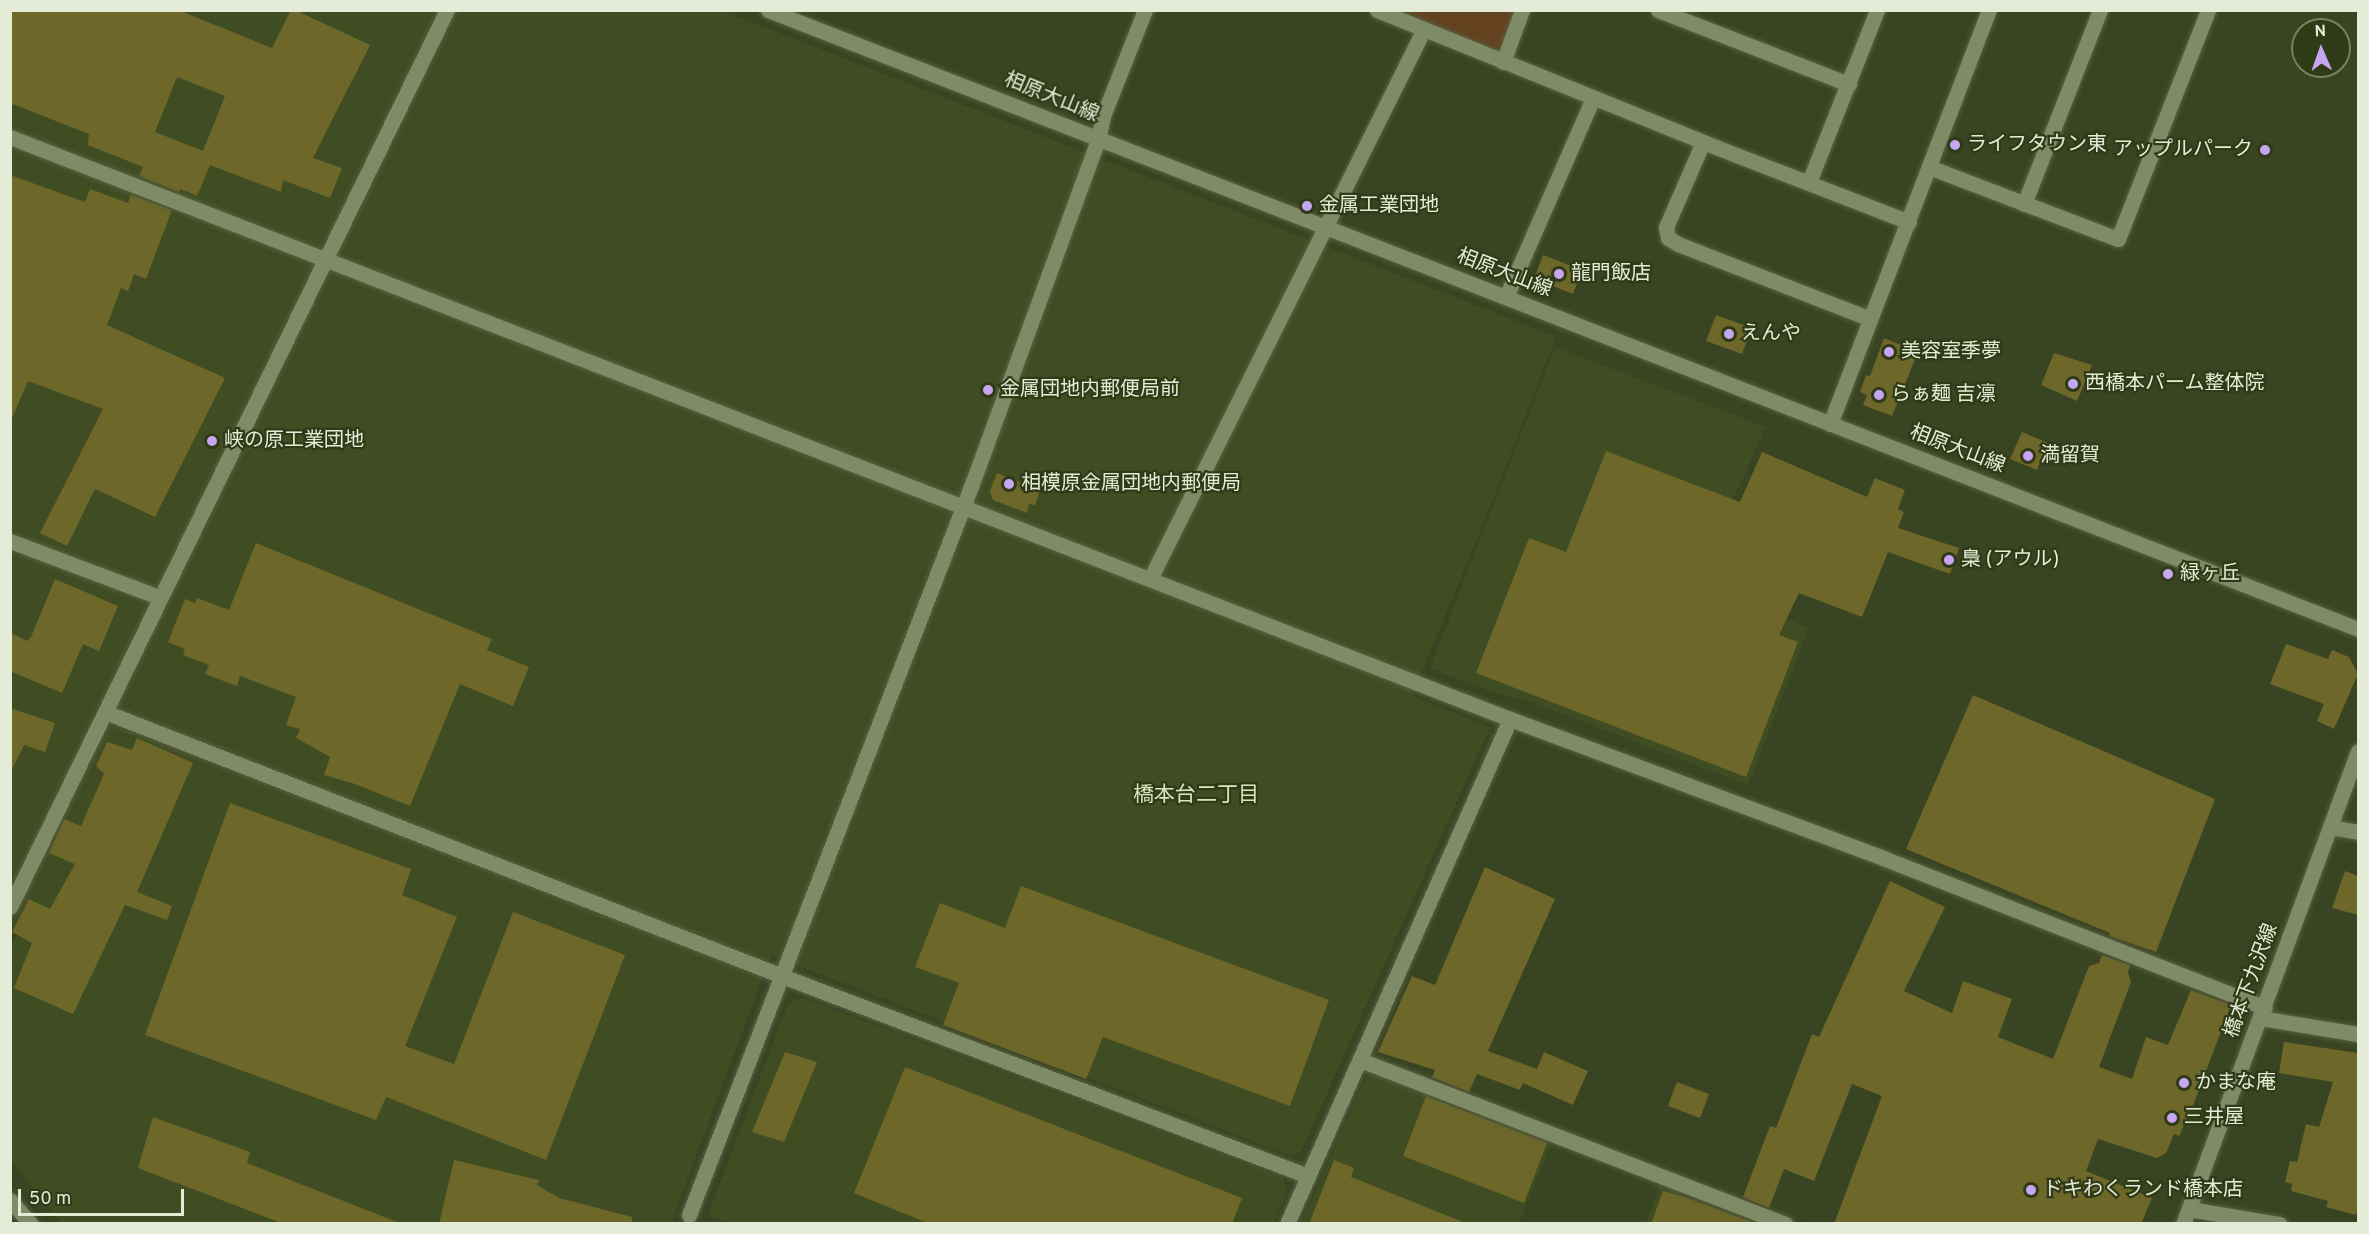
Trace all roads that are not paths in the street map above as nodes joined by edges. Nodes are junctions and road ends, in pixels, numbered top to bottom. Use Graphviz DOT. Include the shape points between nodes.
graph roads {
  1 [pos="447,10"];
  2 [pos="768,10"];
  3 [pos="1145,10"];
  4 [pos="1377,10"];
  5 [pos="1522,10"];
  6 [pos="1658,10"];
  7 [pos="1877,10"];
  8 [pos="1989,10"];
  9 [pos="2100,10"];
  10 [pos="2208,10"];
  11 [pos="1424,29"];
  12 [pos="1503,62"];
  13 [pos="1849,84"];
  14 [pos="1593,98"];
  15 [pos="10,137"];
  16 [pos="1098,140"];
  17 [pos="1703,142"];
  18 [pos="1929,167"];
  19 [pos="1809,182"];
  20 [pos="2025,204"];
  21 [pos="1909,222"];
  22 [pos="1324,228"];
  23 [pos="325,257"];
  24 [pos="1506,297"];
  25 [pos="1870,319"];
  26 [pos="1830,424"];
  27 [pos="961,506"];
  28 [pos="10,541"];
  29 [pos="1150,579"];
  30 [pos="159,597"];
  31 [pos="2358,629"];
  32 [pos="105,712"];
  33 [pos="1510,719"];
  34 [pos="2358,751"];
  35 [pos="2330,827"];
  36 [pos="2358,832"];
  37 [pos="10,907"];
  38 [pos="782,976"];
  39 [pos="2263,1013"];
  40 [pos="2358,1034"];
  41 [pos="1360,1060"];
  42 [pos="1308,1176"];
  43 [pos="10,1200"];
  44 [pos="689,1215"];
  45 [pos="2186,1216"];
  46 [pos="1762,1220"];
  47 [pos="31,1224"];
  48 [pos="1287,1224"];
  49 [pos="1785,1224"];
  50 [pos="2280,1224"];
  1 -- 23 [label="street"];
  2 -- 16 [label="street, 相原大山線"];
  3 -- 16 [label="street" via="1102,116"];
  4 -- 11 [label="street"];
  5 -- 12 [label="street"];
  6 -- 13 [label="street"];
  7 -- 13 [label="street"];
  8 -- 18 [label="street"];
  9 -- 20 [label="street"];
  10 -- 20 [label="street" via="2118,239"];
  11 -- 12 [label="street"];
  11 -- 22 [label="street"];
  12 -- 14 [label="street"];
  13 -- 19 [label="street"];
  14 -- 17 [label="street"];
  14 -- 24 [label="street"];
  15 -- 23 [label="street"];
  16 -- 22 [label="street, 相原大山線"];
  16 -- 27 [label="street"];
  17 -- 19 [label="street"];
  17 -- 25 [label="street" via="1666,227 1668,238"];
  18 -- 20 [label="street"];
  18 -- 21 [label="street"];
  19 -- 21 [label="street"];
  21 -- 25 [label="street"];
  22 -- 24 [label="street, 相原大山線"];
  22 -- 29 [label="street"];
  23 -- 27 [label="street"];
  23 -- 30 [label="street"];
  24 -- 26 [label="street, 相原大山線"];
  25 -- 26 [label="street"];
  26 -- 31 [label="street, 相原大山線"];
  27 -- 29 [label="street"];
  27 -- 38 [label="street"];
  28 -- 30 [label="street"];
  29 -- 33 [label="street"];
  30 -- 32 [label="street"];
  32 -- 37 [label="street"];
  32 -- 38 [label="street"];
  33 -- 39 [label="street" via="1883,858"];
  33 -- 41 [label="street"];
  34 -- 35 [label="street, 橋本下九沢線"];
  35 -- 36 [label="street"];
  35 -- 39 [label="street, 橋本下九沢線"];
  38 -- 42 [label="street"];
  38 -- 44 [label="street"];
  39 -- 40 [label="street"];
  39 -- 45 [label="street, 橋本下九沢線"];
  41 -- 42 [label="street"];
  41 -- 46 [label="street"];
  42 -- 48 [label="street"];
  43 -- 47 [label="street"];
  45 -- 50 [label="street"];
  46 -- 49 [label="street"];
}
